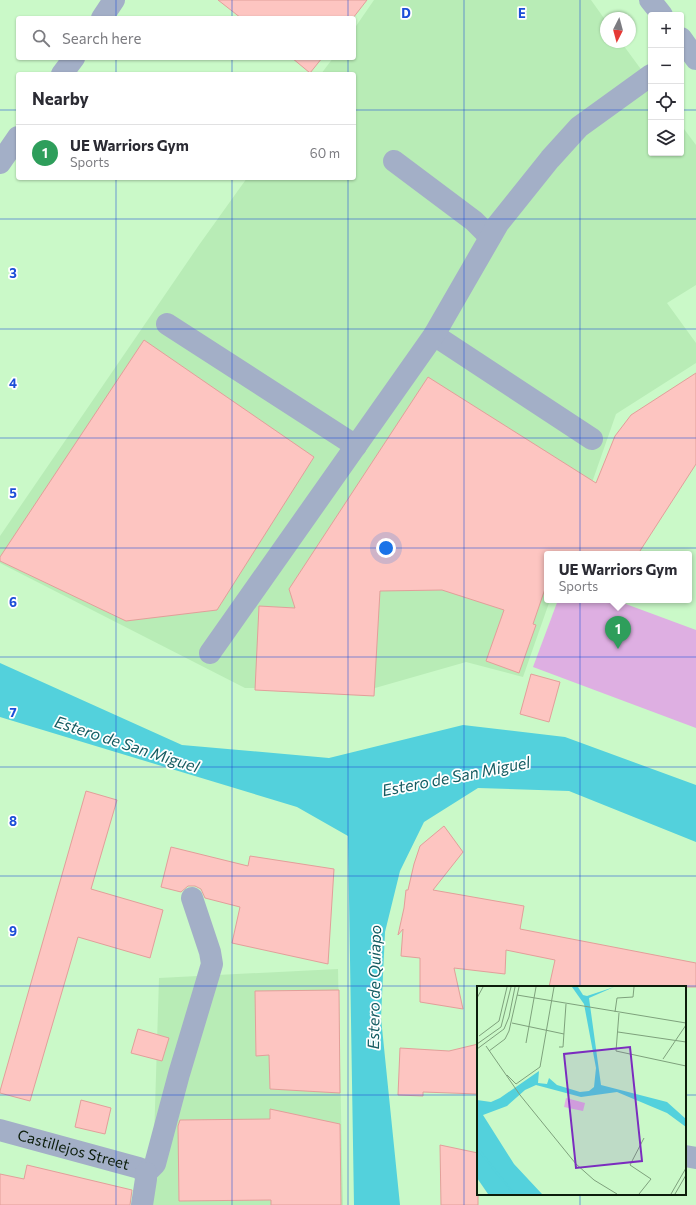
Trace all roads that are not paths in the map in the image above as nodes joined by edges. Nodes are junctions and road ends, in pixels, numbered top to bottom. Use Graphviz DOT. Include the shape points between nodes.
graph roads {
  1 [pos="114,0"];
  2 [pos="650,0"];
  3 [pos="660,12"];
  4 [pos="103,16"];
  5 [pos="72,60"];
  6 [pos="64,72"];
  7 [pos="648,77"];
  8 [pos="16,140"];
  9 [pos="394,161"];
  10 [pos="0,163"];
  11 [pos="490,237"];
  12 [pos="167,324"];
  13 [pos="434,335"];
  14 [pos="592,438"];
  15 [pos="356,446"];
  16 [pos="210,653"];
  17 [pos="192,898"];
  18 [pos="0,1130"];
  19 [pos="686,1156"];
  20 [pos="696,1158"];
  21 [pos="146,1173"];
  22 [pos="142,1205"];
  1 -- 4 [label="street"];
  2 -- 3 [label="street"];
  5 -- 6 [label="street"];
  7 -- 11 [label="street" via="579,127 550,159"];
  8 -- 10 [label="street"];
  9 -- 11 [label="street" via="474,221"];
  11 -- 13 [label="street"];
  12 -- 15 [label="street"];
  13 -- 14 [label="street"];
  13 -- 15 [label="street"];
  15 -- 16 [label="street"];
  17 -- 21 [label="street" via="212,964 171,1099 155,1164"];
  18 -- 21 [label="street, Castillejos Street" via="139,1168"];
  19 -- 20 [label="street"];
  21 -- 22 [label="street"];
}
